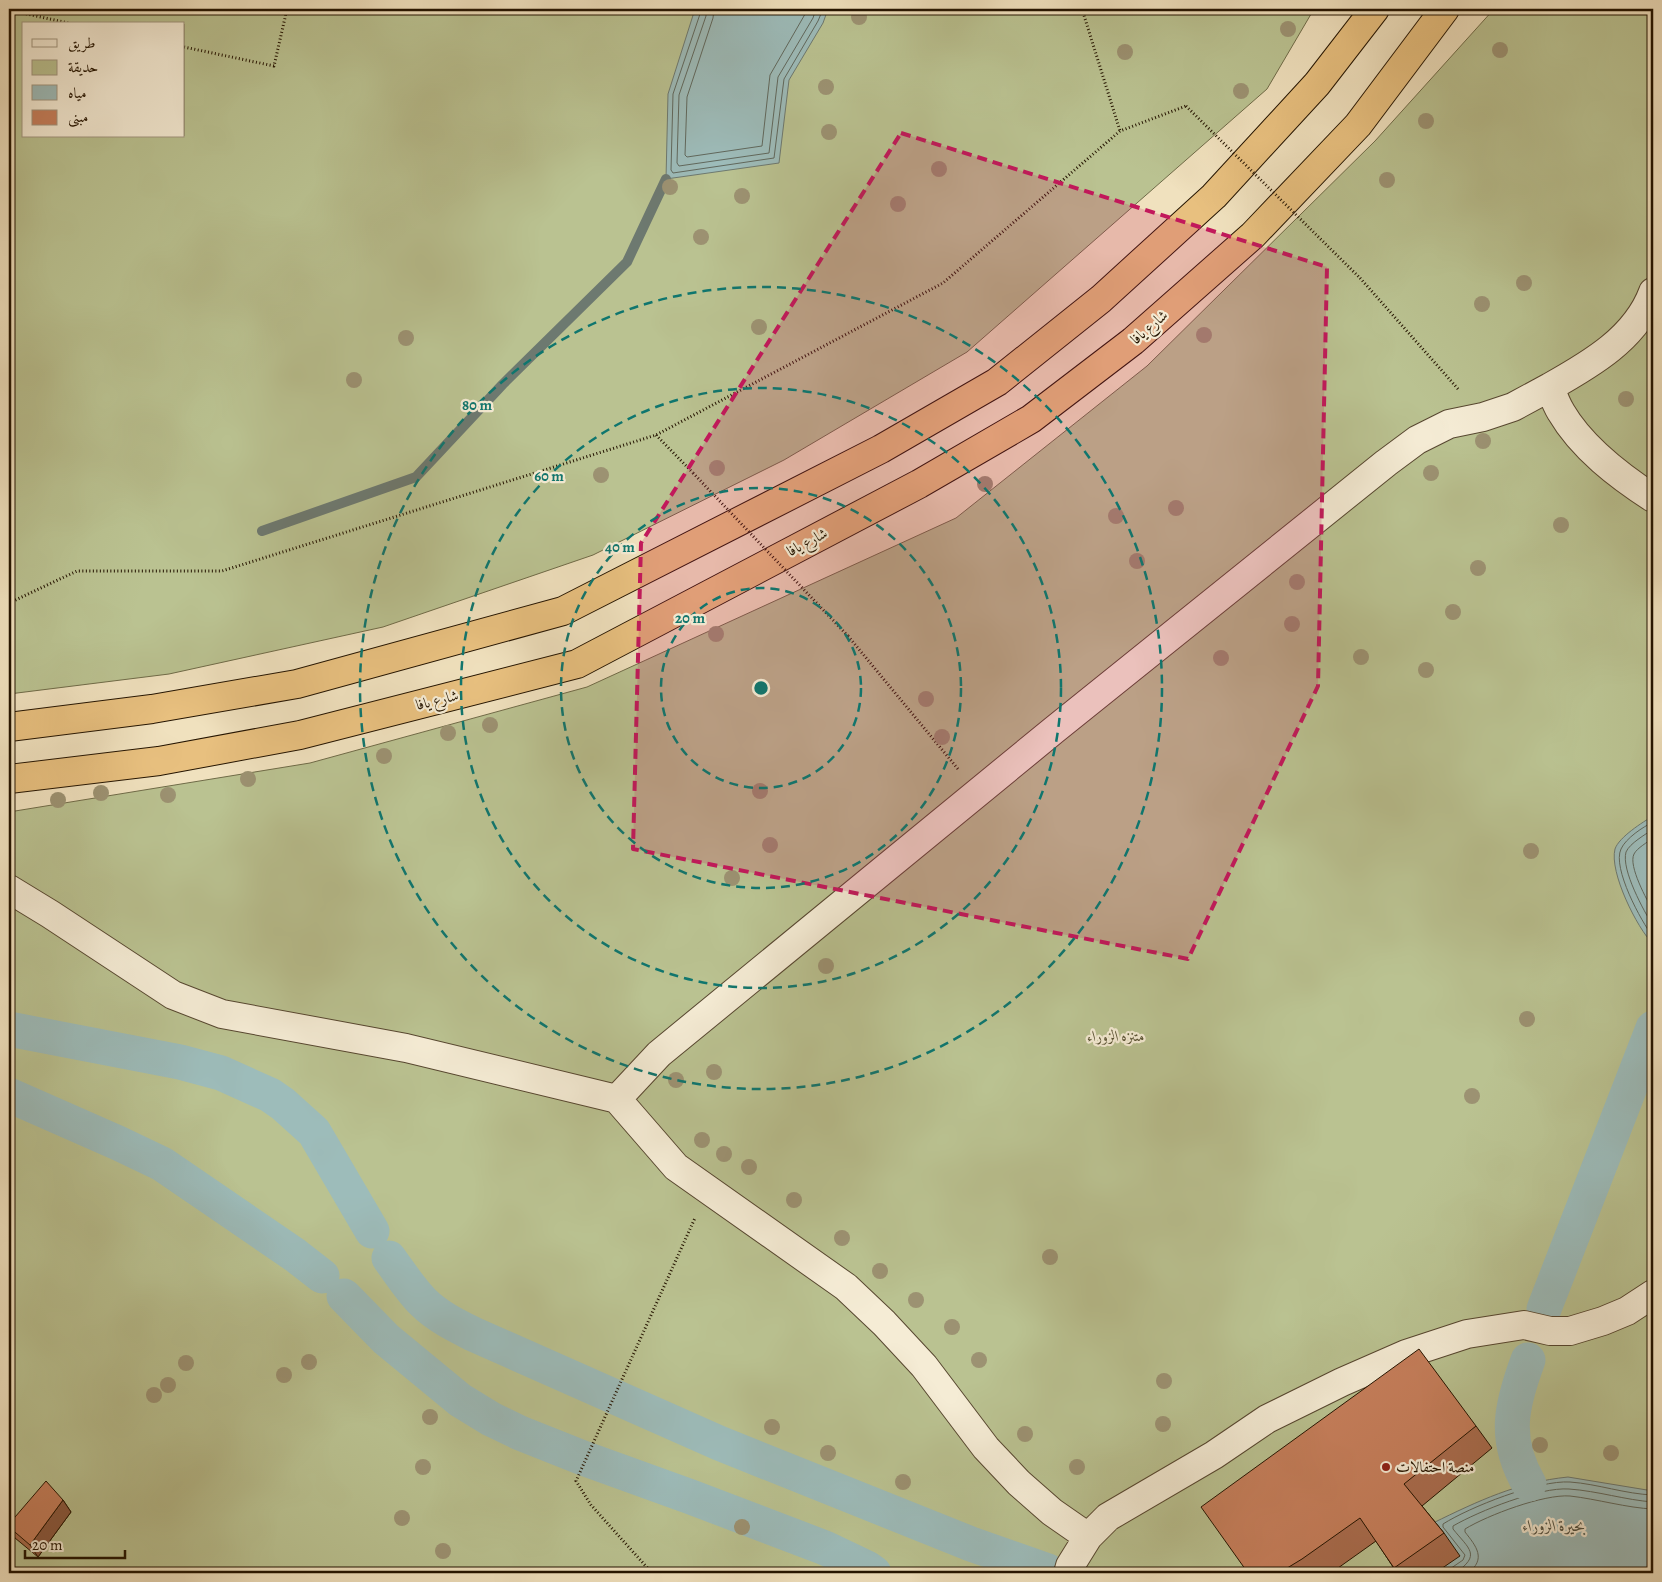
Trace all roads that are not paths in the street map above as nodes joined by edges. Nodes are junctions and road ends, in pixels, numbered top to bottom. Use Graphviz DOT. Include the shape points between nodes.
graph roads {
  1 [pos="1375,9"];
  2 [pos="1445,9"];
  3 [pos="1653,292"];
  4 [pos="1550,387"];
  5 [pos="1653,498"];
  6 [pos="9,727"];
  7 [pos="9,779"];
  8 [pos="9,889"];
  9 [pos="617,1099"];
  10 [pos="1653,1294"];
  11 [pos="1088,1537"];
  12 [pos="1068,1573"];
  1 -- 6 [label="highway" via="1317,84 1214,196 1101,299 997,382 880,449 563,611 297,684 152,709"];
  2 -- 7 [label="highway, شارع يافا" via="1358,125 1253,235 1134,341 1031,419 919,484 577,664 300,735 159,761"];
  3 -- 4 [label="street" via="1650,302 1613,347"];
  4 -- 5 [label="street" via="1560,411 1576,433 1631,484"];
  4 -- 9 [label="street" via="1513,407 1449,424 1409,446 659,1054"];
  8 -- 9 [label="street" via="173,995 222,1014 406,1048"];
  9 -- 11 [label="street" via="676,1167 846,1287 924,1366 986,1448 1019,1483"];
  10 -- 11 [label="street" via="1626,1311 1570,1331 1550,1331 1524,1325 1466,1334 1406,1354 1266,1419 1214,1455 1108,1517"];
  11 -- 12 [label="street"];
}
